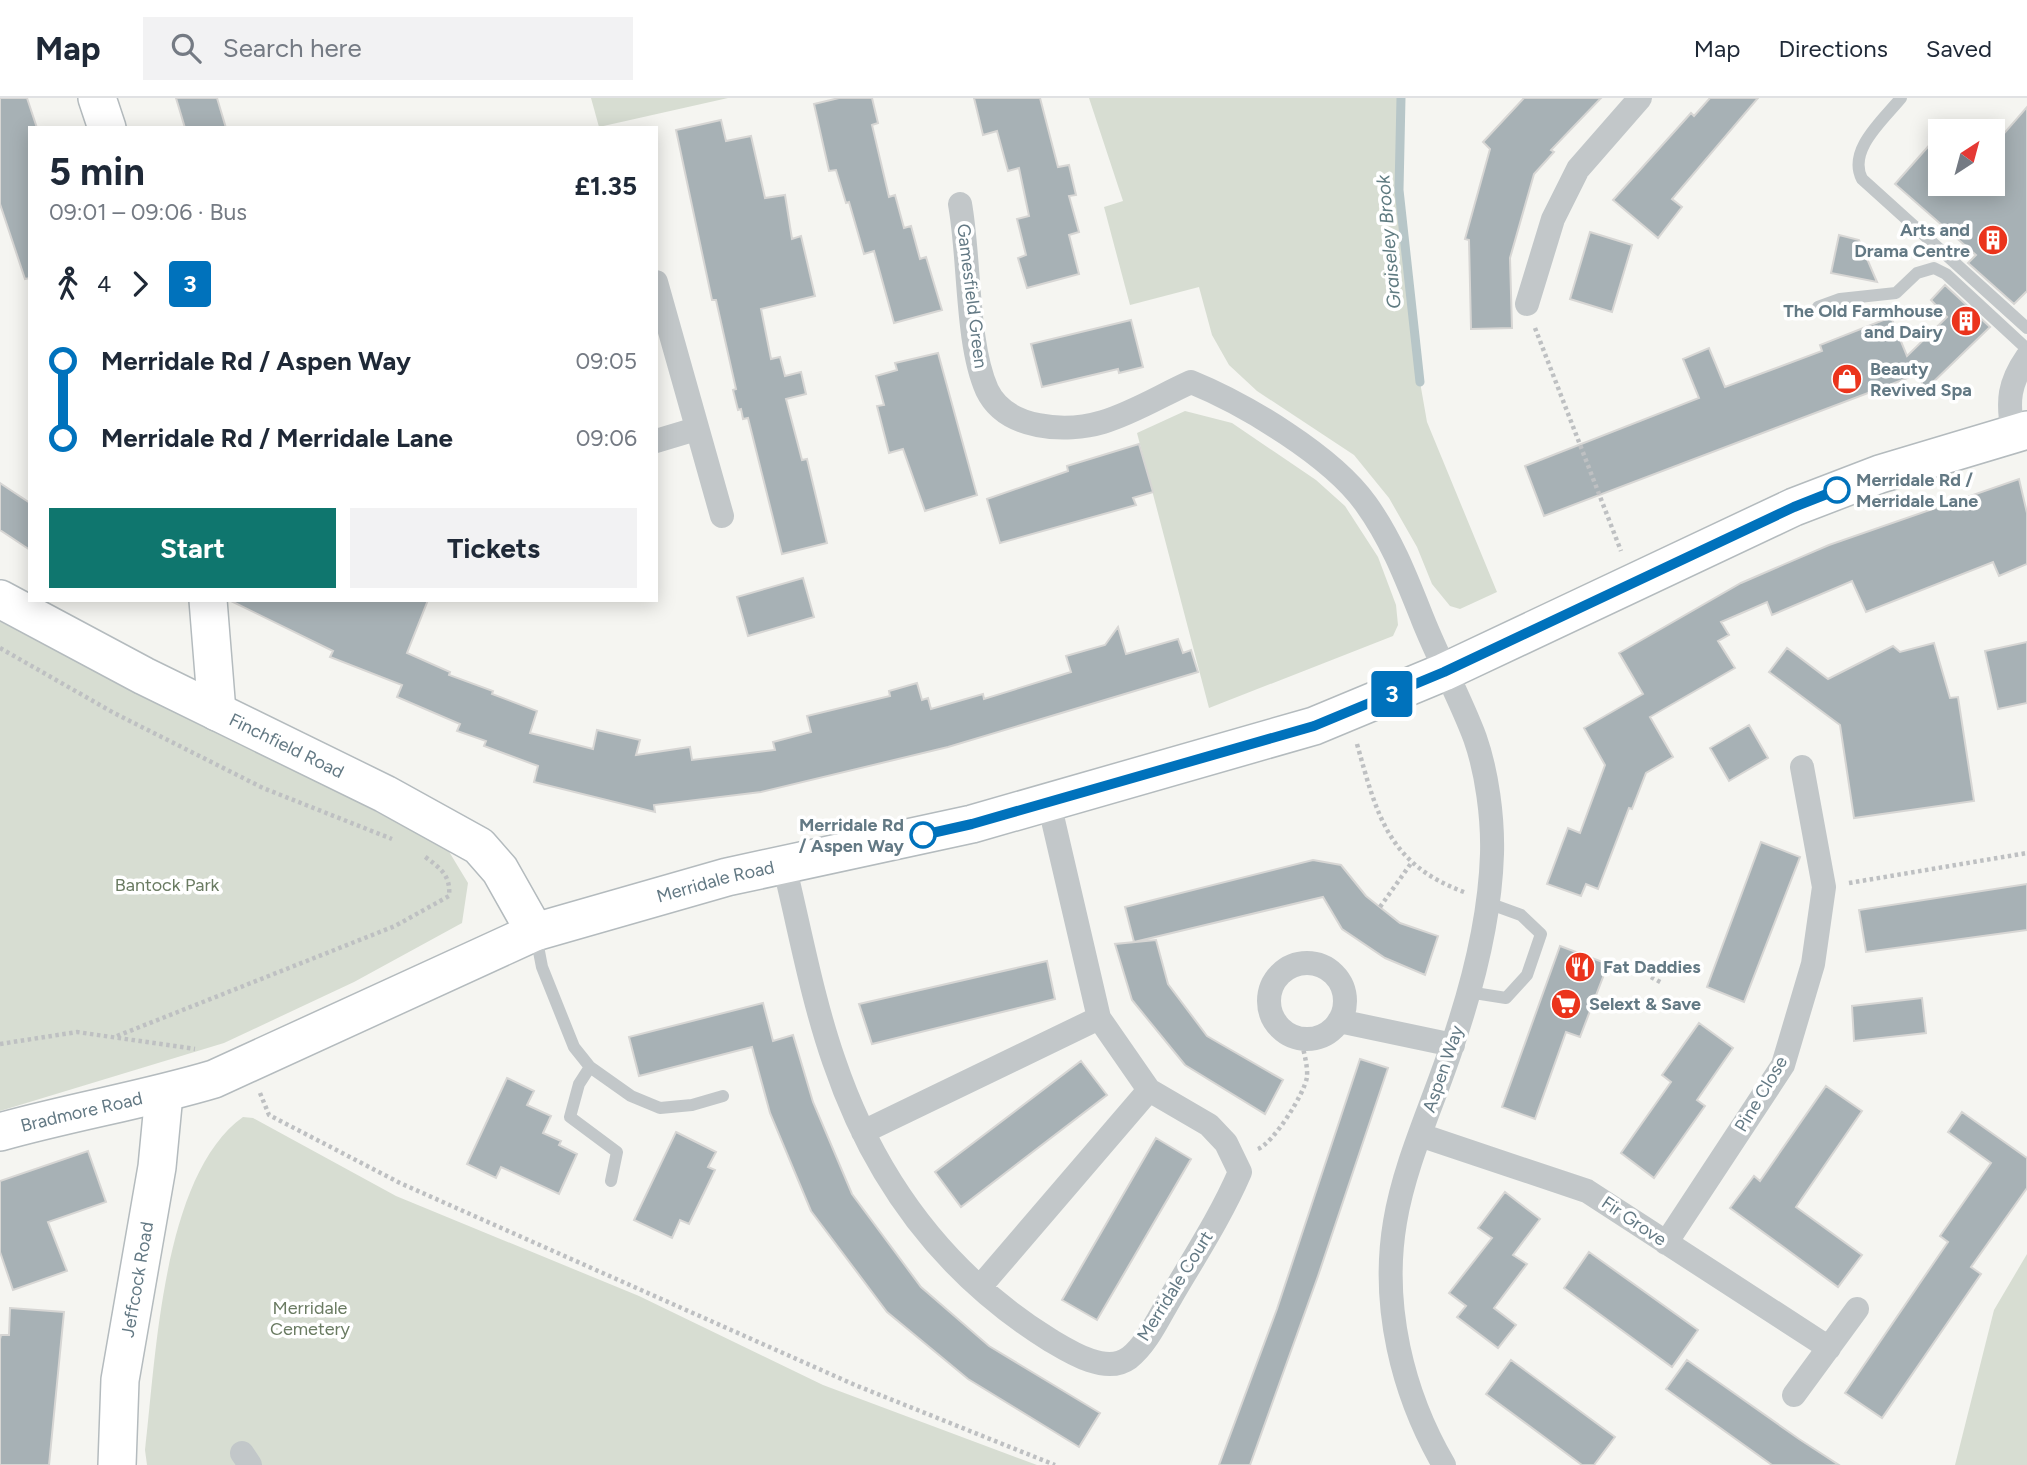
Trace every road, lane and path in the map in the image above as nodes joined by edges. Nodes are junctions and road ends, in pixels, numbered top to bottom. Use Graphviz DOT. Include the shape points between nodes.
graph roads {
  1 [pos="97,98"];
  2 [pos="1640,98"];
  3 [pos="1901,98"];
  4 [pos="106,126"];
  5 [pos="960,204"];
  6 [pos="658,289"];
  7 [pos="1527,304"];
  8 [pos="1818,307"];
  9 [pos="2027,328"];
  10 [pos="2027,349"];
  11 [pos="2027,357"];
  12 [pos="696,429"];
  13 [pos="2020,431"];
  14 [pos="658,440"];
  15 [pos="722,516"];
  16 [pos="1633,582"];
  17 [pos="0,600"];
  18 [pos="208,602"];
  19 [pos="0,648"];
  20 [pos="1444,672"];
  21 [pos="217,712"];
  22 [pos="1348,712"];
  23 [pos="1801,767"];
  24 [pos="1049,803"];
  25 [pos="398,841"];
  26 [pos="417,851"];
  27 [pos="2027,853"];
  28 [pos="1412,862"];
  29 [pos="784,865"];
  30 [pos="1824,887"];
  31 [pos="1488,903"];
  32 [pos="1380,907"];
  33 [pos="535,932"];
  34 [pos="1651,977"];
  35 [pos="1662,983"];
  36 [pos="1468,992"];
  37 [pos="1099,1018"];
  38 [pos="1339,1021"];
  39 [pos="117,1036"];
  40 [pos="1301,1038"];
  41 [pos="0,1044"];
  42 [pos="1452,1045"];
  43 [pos="198,1050"];
  44 [pos="248,1065"];
  45 [pos="590,1067"];
  46 [pos="1149,1090"];
  47 [pos="164,1094"];
  48 [pos="723,1096"];
  49 [pos="0,1132"];
  50 [pos="863,1132"];
  51 [pos="1420,1135"];
  52 [pos="1236,1158"];
  53 [pos="611,1181"];
  54 [pos="1666,1243"];
  55 [pos="980,1287"];
  56 [pos="1857,1309"];
  57 [pos="1829,1348"];
  58 [pos="1794,1395"];
  59 [pos="117,1465"];
  60 [pos="1055,1465"];
  61 [pos="1444,1465"];
  1 -- 4 [label="street"];
  2 -- 7 [label="street" via="1578,169 1553,219"];
  3 -- 9 [label="lane" via="1861,150 1857,164 1863,179"];
  5 -- 20 [label="street, Gamesfield Green" via="976,358 988,392 1004,409 1046,427 1074,427 1103,422 1191,382 1226,396 1316,457 1366,502 1395,550"];
  6 -- 12 [label="street"];
  7 -- 16 [label="path"];
  8 -- 10 [label="lane" via="1840,299 1896,293 1917,273 1934,268"];
  11 -- 13 [label="street" via="2010,388 2008,405"];
  12 -- 14 [label="street"];
  12 -- 15 [label="street"];
  13 -- 16 [label="street, Merridale Road" via="1880,474 1794,507"];
  16 -- 20 [label="street, Merridale Road"];
  17 -- 21 [label="street, Finchfield Road"];
  18 -- 21 [label="street"];
  19 -- 25 [label="path" via="114,713 263,788"];
  20 -- 22 [label="street, Merridale Road"];
  20 -- 31 [label="street, Aspen Way" via="1476,740 1489,803"];
  21 -- 33 [label="street, Finchfield Road" via="479,846 500,870"];
  22 -- 24 [label="street, Merridale Road"];
  22 -- 28 [label="path" via="1375,802 1393,844"];
  23 -- 30 [label="street, Pine Close"];
  24 -- 29 [label="street, Merridale Road"];
  24 -- 37 [label="street"];
  26 -- 39 [label="path" via="444,872 450,884 449,896 435,906"];
  27 -- 30 [label="path"];
  28 -- 31 [label="path" via="1443,885"];
  28 -- 32 [label="path"];
  29 -- 33 [label="street, Merridale Road"];
  29 -- 50 [label="street, Merridale Court" via="833,1060"];
  30 -- 54 [label="street, Pine Close" via="1813,964 1783,1065"];
  31 -- 36 [label="street, Aspen Way"];
  31 -- 36 [label="lane" via="1521,915 1541,934 1527,975 1506,998"];
  33 -- 44 [label="street, Merridale Road"];
  33 -- 45 [label="lane" via="542,967 574,1047"];
  34 -- 35 [label="path"];
  36 -- 42 [label="street, Aspen Way"];
  37 -- 46 [label="street"];
  37 -- 50 [label="street"];
  38 -- 40 [label="street" via="1323,1036"];
  38 -- 40 [label="street" via="1345,996 1334,973 1322,966 1297,964 1276,979 1270,1004 1280,1027"];
  38 -- 42 [label="street"];
  39 -- 41 [label="path" via="77,1032"];
  39 -- 43 [label="path"];
  40 -- 52 [label="path" via="1307,1076 1299,1096 1268,1145"];
  42 -- 51 [label="street, Aspen Way"];
  44 -- 47 [label="street, Merridale Road"];
  44 -- 60 [label="path" via="269,1115 400,1183 855,1385"];
  45 -- 48 [label="lane" via="631,1096 660,1108"];
  45 -- 53 [label="lane" via="579,1084 570,1117 617,1152"];
  46 -- 52 [label="street" via="1209,1125"];
  46 -- 55 [label="street"];
  47 -- 49 [label="street, Bradmore Road"];
  47 -- 59 [label="street, Jeffcock Road" via="157,1167 120,1380"];
  50 -- 55 [label="street, Merridale Court" via="916,1222"];
  51 -- 54 [label="street, Fir Grove" via="1587,1191"];
  51 -- 61 [label="street, Aspen Way" via="1395,1221 1393,1305 1398,1348 1412,1399"];
  52 -- 55 [label="street, Merridale Court" via="1240,1172 1228,1200 1147,1337 1127,1359 1103,1364 1072,1353"];
  54 -- 57 [label="street, Fir Grove"];
  56 -- 57 [label="street"];
  57 -- 58 [label="street"];
}
